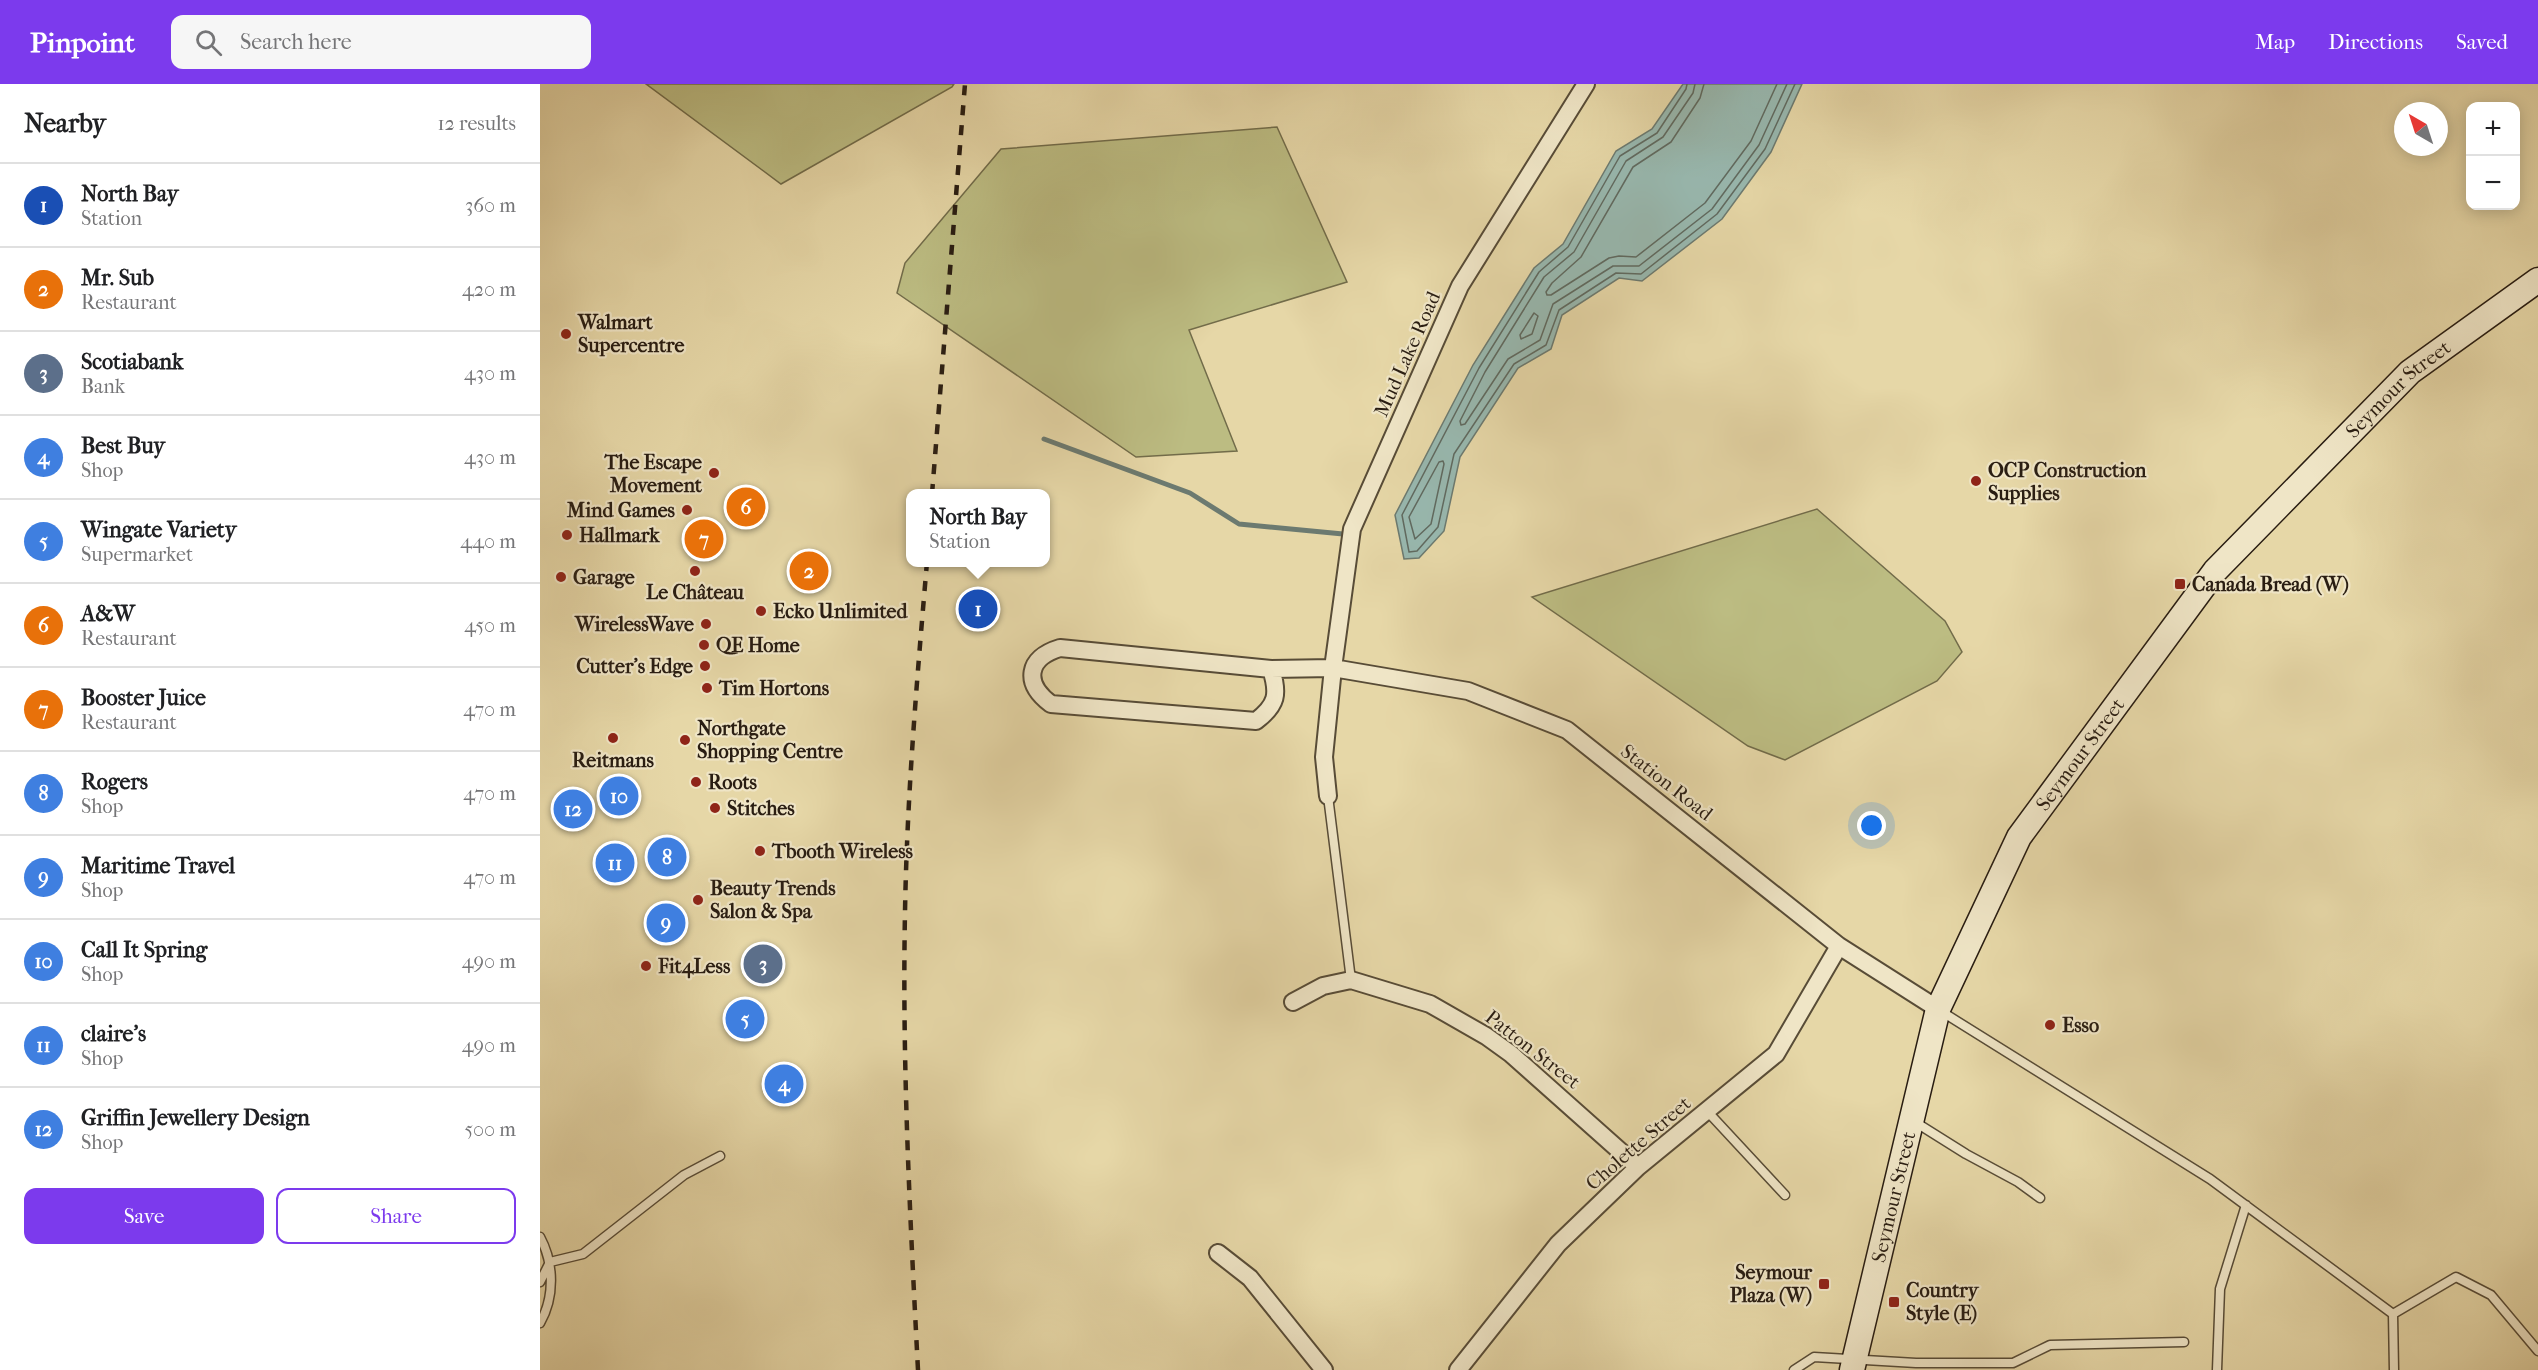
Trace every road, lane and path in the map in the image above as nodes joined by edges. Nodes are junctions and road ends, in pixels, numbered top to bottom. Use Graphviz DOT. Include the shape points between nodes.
graph roads {
  1 [pos="1586,84"];
  2 [pos="2538,280"];
  3 [pos="1333,668"];
  4 [pos="1271,669"];
  5 [pos="1328,796"];
  6 [pos="1839,946"];
  7 [pos="1351,980"];
  8 [pos="1293,1002"];
  9 [pos="1938,1009"];
  10 [pos="1707,1111"];
  11 [pos="1911,1119"];
  12 [pos="720,1156"];
  13 [pos="1638,1167"];
  14 [pos="1785,1195"];
  15 [pos="2040,1198"];
  16 [pos="2246,1205"];
  17 [pos="540,1237"];
  18 [pos="1218,1253"];
  19 [pos="550,1262"];
  20 [pos="540,1282"];
  21 [pos="2393,1314"];
  22 [pos="540,1323"];
  23 [pos="2184,1342"];
  24 [pos="2538,1351"];
  25 [pos="1853,1365"];
  26 [pos="1324,1370"];
  27 [pos="1458,1370"];
  28 [pos="1794,1370"];
  29 [pos="2217,1370"];
  30 [pos="2394,1370"];
  1 -- 3 [label="street, Mud Lake Road" via="1460,286 1352,530"];
  2 -- 9 [label="street, Seymour Street" via="2410,372 2215,571 2019,837"];
  3 -- 4 [label="street, Station Road"];
  3 -- 5 [label="street" via="1324,757"];
  3 -- 6 [label="street, Station Road" via="1468,690 1567,730"];
  4 -- 4 [label="street, Station Road" via="1060,648 1035,663 1032,675 1035,687 1051,704 1256,722 1269,712 1274,699 1276,686"];
  5 -- 7 [label="lane"];
  6 -- 9 [label="street, Station Road"];
  6 -- 10 [label="street, Cholette Street" via="1776,1054"];
  7 -- 8 [label="street, Patton Street" via="1323,986"];
  7 -- 13 [label="street, Patton Street" via="1430,1004 1486,1036"];
  9 -- 11 [label="street, Seymour Street"];
  9 -- 16 [label="lane"];
  10 -- 13 [label="street, Cholette Street"];
  10 -- 14 [label="lane"];
  11 -- 15 [label="lane"];
  11 -- 25 [label="street, Seymour Street"];
  12 -- 19 [label="lane" via="684,1175 583,1254"];
  13 -- 27 [label="street, Cholette Street" via="1558,1244"];
  16 -- 21 [label="lane"];
  16 -- 29 [label="lane" via="2220,1289"];
  17 -- 19 [label="lane"];
  18 -- 26 [label="street" via="1250,1278"];
  19 -- 20 [label="lane"];
  19 -- 22 [label="lane" via="550,1290"];
  21 -- 24 [label="lane" via="2456,1277 2491,1295"];
  21 -- 30 [label="lane"];
  23 -- 25 [label="lane" via="2050,1345 2013,1363"];
  25 -- 28 [label="lane" via="1814,1357"];
}
